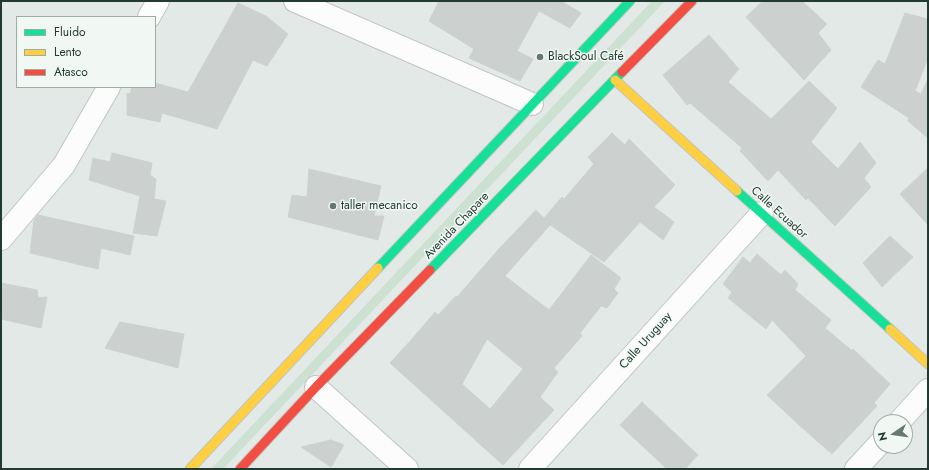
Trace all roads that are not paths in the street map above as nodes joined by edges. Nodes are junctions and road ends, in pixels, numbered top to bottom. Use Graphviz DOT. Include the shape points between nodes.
graph roads {
  1 [pos="158,1"];
  2 [pos="295,1"];
  3 [pos="630,1"];
  4 [pos="692,1"];
  5 [pos="150,16"];
  6 [pos="615,80"];
  7 [pos="108,88"];
  8 [pos="532,104"];
  9 [pos="762,213"];
  10 [pos="1,239"];
  11 [pos="928,364"];
  12 [pos="316,388"];
  13 [pos="928,390"];
  14 [pos="906,414"];
  15 [pos="873,451"];
  16 [pos="190,469"];
  17 [pos="240,469"];
  18 [pos="408,469"];
  19 [pos="530,469"];
  20 [pos="856,469"];
  1 -- 5 [label="street"];
  2 -- 8 [label="street"];
  3 -- 8 [label="main road"];
  4 -- 6 [label="main road, Avenida Chapare"];
  6 -- 9 [label="main road, Calle Ecuador"];
  6 -- 12 [label="main road, Avenida Chapare"];
  7 -- 10 [label="street" via="64,165"];
  8 -- 16 [label="main road"];
  9 -- 11 [label="main road, Calle Ecuador"];
  9 -- 19 [label="street, Calle Uruguay"];
  12 -- 17 [label="main road, Avenida Chapare"];
  12 -- 18 [label="street"];
  13 -- 14 [label="street"];
  15 -- 20 [label="street"];
}
